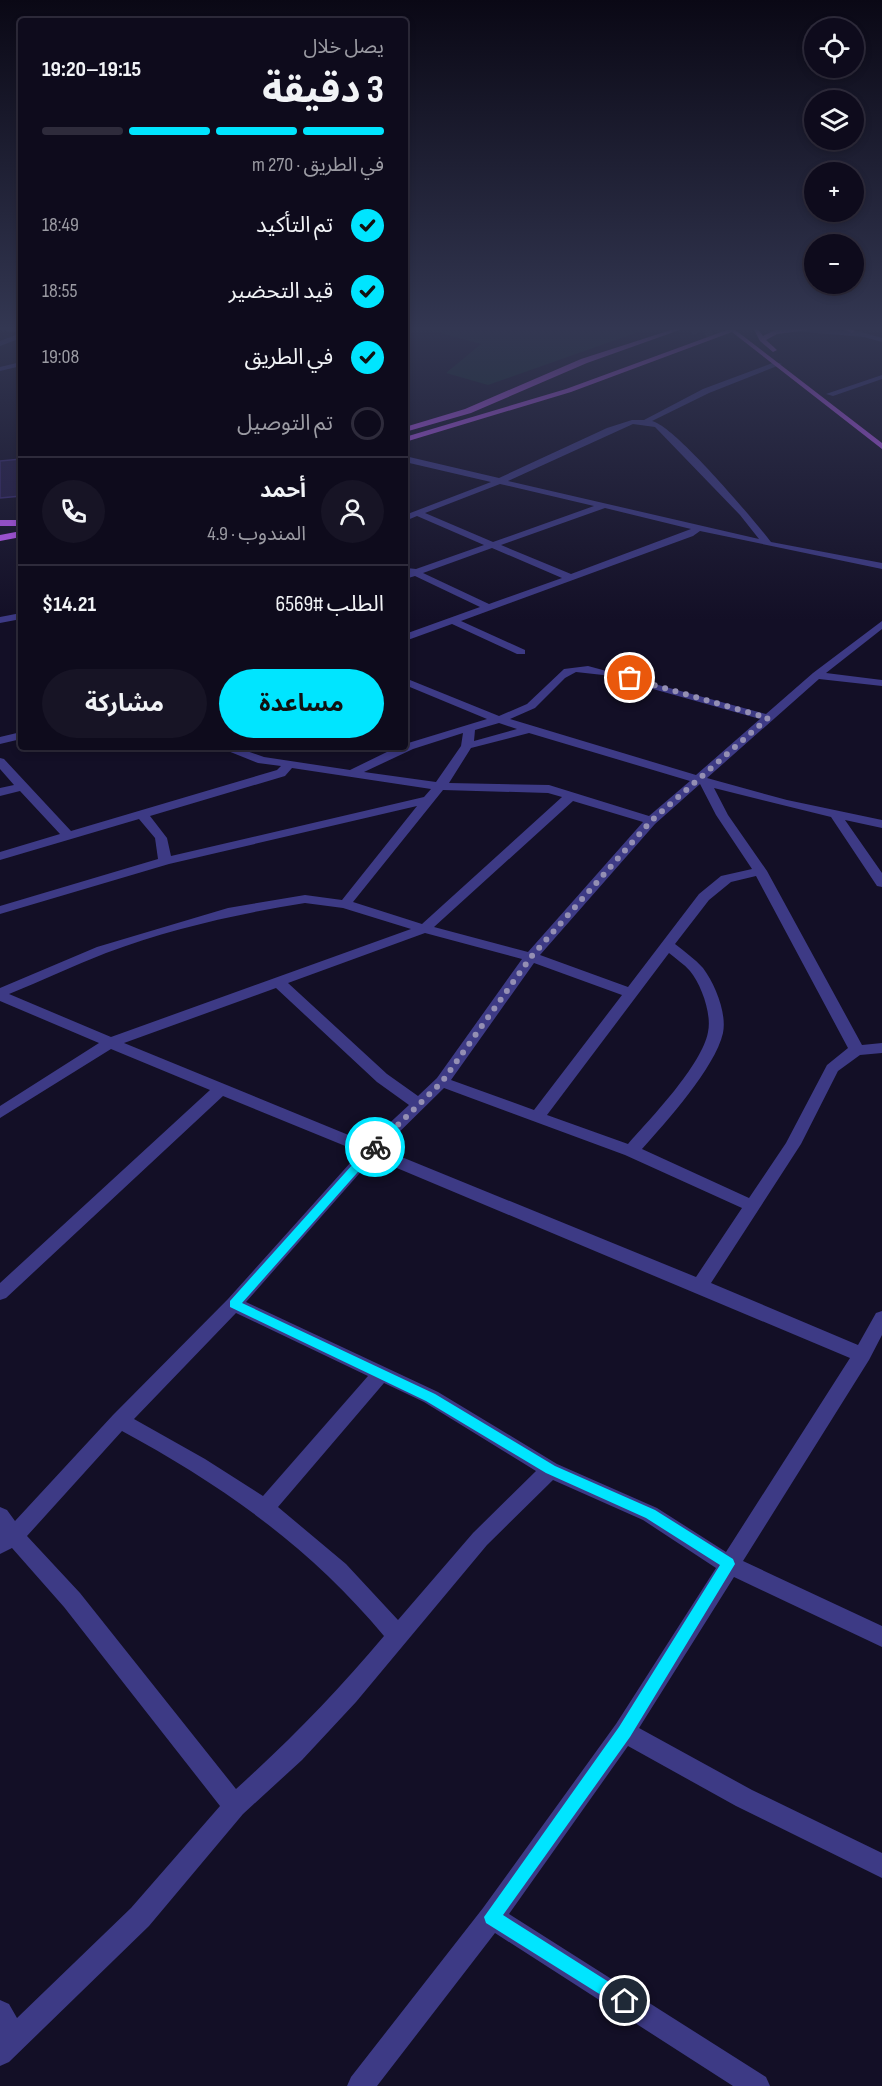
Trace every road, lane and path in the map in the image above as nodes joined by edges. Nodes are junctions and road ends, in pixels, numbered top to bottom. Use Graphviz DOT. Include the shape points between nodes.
graph roads {
  1 [pos="460,425"];
  2 [pos="623,425"];
  3 [pos="658,425"];
  4 [pos="855,425"];
  5 [pos="870,425"];
  6 [pos="882,435"];
  7 [pos="408,439"];
  8 [pos="882,447"];
  9 [pos="408,460"];
  10 [pos="500,481"];
  11 [pos="603,506"];
  12 [pos="419,514"];
  13 [pos="408,517"];
  14 [pos="0,523"];
  15 [pos="18,524"];
  16 [pos="18,525"];
  17 [pos="698,528"];
  18 [pos="0,529"];
  19 [pos="18,535"];
  20 [pos="0,538"];
  21 [pos="768,544"];
  22 [pos="496,545"];
  23 [pos="882,566"];
  24 [pos="408,572"];
  25 [pos="571,578"];
  26 [pos="490,608"];
  27 [pos="18,617"];
  28 [pos="0,620"];
  29 [pos="453,621"];
  30 [pos="882,624"];
  31 [pos="408,630"];
  32 [pos="416,634"];
  33 [pos="408,637"];
  34 [pos="521,652"];
  35 [pos="817,675"];
  36 [pos="408,682"];
  37 [pos="882,683"];
  38 [pos="768,718"];
  39 [pos="493,720"];
  40 [pos="470,728"];
  41 [pos="527,730"];
  42 [pos="18,736"];
  43 [pos="0,741"];
  44 [pos="408,746"];
  45 [pos="467,746"];
  46 [pos="233,750"];
  47 [pos="398,750"];
  48 [pos="0,762"];
  49 [pos="290,764"];
  50 [pos="352,774"];
  51 [pos="702,782"];
  52 [pos="23,786"];
  53 [pos="437,786"];
  54 [pos="0,792"];
  55 [pos="572,795"];
  56 [pos="427,800"];
  57 [pos="141,813"];
  58 [pos="836,816"];
  59 [pos="651,821"];
  60 [pos="882,824"];
  61 [pos="68,835"];
  62 [pos="0,856"];
  63 [pos="165,861"];
  64 [pos="760,871"];
  65 [pos="882,883"];
  66 [pos="345,904"];
  67 [pos="0,910"];
  68 [pos="424,929"];
  69 [pos="668,945"];
  70 [pos="531,957"];
  71 [pos="278,982"];
  72 [pos="631,993"];
  73 [pos="0,994"];
  74 [pos="110,1043"];
  75 [pos="882,1048"];
  76 [pos="857,1050"];
  77 [pos="442,1082"];
  78 [pos="221,1089"];
  79 [pos="418,1104"];
  80 [pos="0,1113"];
  81 [pos="536,1118"];
  82 [pos="372,1149"];
  83 [pos="632,1151"];
  84 [pos="750,1205"];
  85 [pos="700,1285"];
  86 [pos="0,1293"];
  87 [pos="234,1304"];
  88 [pos="882,1318"];
  89 [pos="862,1355"];
  90 [pos="382,1373"];
  91 [pos="120,1421"];
  92 [pos="550,1470"];
  93 [pos="266,1507"];
  94 [pos="0,1516"];
  95 [pos="7,1541"];
  96 [pos="728,1564"];
  97 [pos="398,1637"];
  98 [pos="882,1637"];
  99 [pos="624,1732"];
  100 [pos="235,1806"];
  101 [pos="882,1866"];
  102 [pos="492,1917"];
  103 [pos="0,2013"];
  104 [pos="7,2045"];
  105 [pos="360,2086"];
  106 [pos="757,2086"];
  1 -- 7 [label="main road"];
  2 -- 10 [label="street"];
  3 -- 21 [label="street"];
  4 -- 8 [label="main road"];
  5 -- 6 [label="main road"];
  9 -- 10 [label="street"];
  10 -- 11 [label="street"];
  10 -- 12 [label="street"];
  11 -- 17 [label="street"];
  11 -- 22 [label="street"];
  12 -- 13 [label="street"];
  12 -- 22 [label="street"];
  14 -- 15 [label="main road"];
  16 -- 18 [label="main road"];
  17 -- 21 [label="street"];
  17 -- 25 [label="street"];
  19 -- 20 [label="main road"];
  21 -- 23 [label="street"];
  22 -- 24 [label="street"];
  22 -- 25 [label="street"];
  24 -- 26 [label="street"];
  25 -- 26 [label="street"];
  26 -- 29 [label="street"];
  27 -- 28 [label="street"];
  29 -- 32 [label="street"];
  29 -- 34 [label="street"];
  30 -- 35 [label="street"];
  31 -- 32 [label="street"];
  32 -- 33 [label="street"];
  35 -- 37 [label="street"];
  35 -- 38 [label="street"];
  36 -- 39 [label="street"];
  38 -- 39 [label="street" via="630,678 579,668 562,674 531,706"];
  38 -- 51 [label="street"];
  39 -- 40 [label="street"];
  39 -- 41 [label="street"];
  40 -- 44 [label="street"];
  40 -- 45 [label="street"];
  41 -- 45 [label="street"];
  41 -- 51 [label="street"];
  42 -- 43 [label="street"];
  45 -- 53 [label="street"];
  46 -- 49 [label="street"];
  47 -- 50 [label="street"];
  48 -- 52 [label="street"];
  49 -- 50 [label="street"];
  49 -- 57 [label="street" via="281,772"];
  50 -- 53 [label="street"];
  51 -- 58 [label="street"];
  51 -- 59 [label="street"];
  51 -- 64 [label="street"];
  52 -- 54 [label="street"];
  52 -- 61 [label="street"];
  53 -- 55 [label="street" via="530,787"];
  53 -- 56 [label="street"];
  55 -- 59 [label="street"];
  55 -- 68 [label="street"];
  56 -- 63 [label="street"];
  56 -- 66 [label="street"];
  57 -- 61 [label="street"];
  57 -- 63 [label="street" via="161,838"];
  58 -- 60 [label="street"];
  58 -- 65 [label="street"];
  59 -- 70 [label="street"];
  61 -- 62 [label="street"];
  63 -- 67 [label="street"];
  64 -- 69 [label="street" via="726,879 704,897"];
  64 -- 76 [label="street"];
  66 -- 68 [label="street"];
  66 -- 73 [label="street" via="304,899 233,911 102,950"];
  68 -- 70 [label="street"];
  68 -- 71 [label="street"];
  69 -- 72 [label="street"];
  69 -- 83 [label="street" via="699,972 717,1032 685,1085"];
  70 -- 72 [label="street"];
  70 -- 77 [label="street"];
  71 -- 74 [label="street"];
  71 -- 79 [label="street" via="382,1078"];
  72 -- 81 [label="street"];
  73 -- 74 [label="street"];
  74 -- 78 [label="street"];
  74 -- 80 [label="street"];
  75 -- 76 [label="street"];
  76 -- 84 [label="street" via="832,1068 793,1144"];
  77 -- 79 [label="street"];
  77 -- 81 [label="street"];
  78 -- 82 [label="street"];
  78 -- 86 [label="street"];
  79 -- 82 [label="street"];
  81 -- 83 [label="street"];
  82 -- 85 [label="street"];
  82 -- 87 [label="street"];
  83 -- 84 [label="street"];
  84 -- 85 [label="street"];
  85 -- 89 [label="street"];
  87 -- 90 [label="street"];
  87 -- 91 [label="street"];
  88 -- 89 [label="street"];
  89 -- 96 [label="street"];
  90 -- 92 [label="street" via="431,1397"];
  90 -- 93 [label="street"];
  91 -- 93 [label="street" via="221,1476"];
  91 -- 95 [label="street"];
  92 -- 96 [label="street" via="650,1514"];
  92 -- 97 [label="street" via="480,1539"];
  93 -- 97 [label="street" via="347,1580"];
  94 -- 95 [label="street"];
  95 -- 100 [label="street" via="72,1600"];
  96 -- 98 [label="street"];
  96 -- 99 [label="street"];
  97 -- 100 [label="street" via="294,1752"];
  99 -- 101 [label="street" via="744,1798"];
  99 -- 102 [label="street"];
  100 -- 104 [label="street" via="140,1917"];
  102 -- 105 [label="street"];
  102 -- 106 [label="street"];
  103 -- 104 [label="street"];
}
